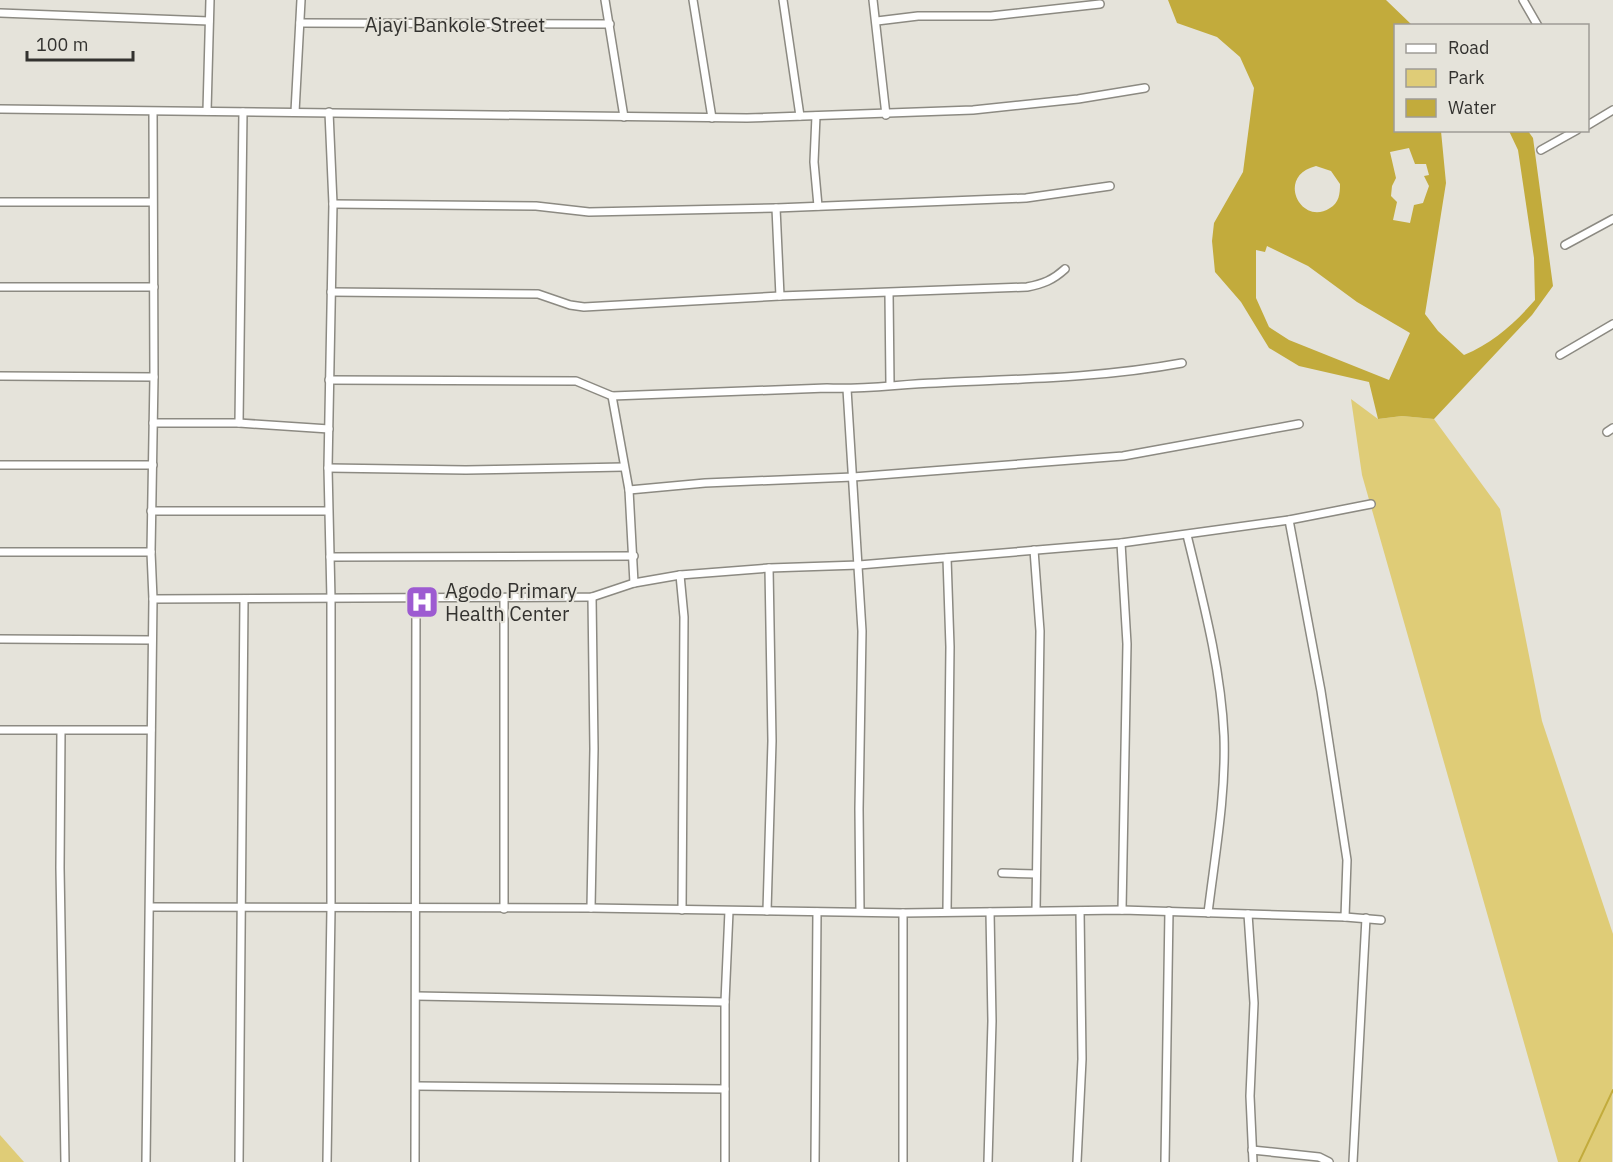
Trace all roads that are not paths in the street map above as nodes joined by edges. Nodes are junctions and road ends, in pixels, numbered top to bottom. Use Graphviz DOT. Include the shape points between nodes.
graph roads {
  1 [pos="210,0"];
  2 [pos="302,0"];
  3 [pos="605,0"];
  4 [pos="693,0"];
  5 [pos="783,0"];
  6 [pos="873,0"];
  7 [pos="1523,0"];
  8 [pos="1100,4"];
  9 [pos="0,13"];
  10 [pos="209,21"];
  11 [pos="877,21"];
  12 [pos="300,23"];
  13 [pos="609,24"];
  14 [pos="1537,24"];
  15 [pos="1145,88"];
  16 [pos="0,109"];
  17 [pos="1613,110"];
  18 [pos="207,111"];
  19 [pos="153,112"];
  20 [pos="243,112"];
  21 [pos="295,112"];
  22 [pos="329,112"];
  23 [pos="886,115"];
  24 [pos="800,116"];
  25 [pos="816,116"];
  26 [pos="624,117"];
  27 [pos="712,118"];
  28 [pos="1590,124"];
  29 [pos="1573,132"];
  30 [pos="1541,150"];
  31 [pos="1110,186"];
  32 [pos="0,202"];
  33 [pos="152,202"];
  34 [pos="333,204"];
  35 [pos="818,206"];
  36 [pos="776,207"];
  37 [pos="1613,219"];
  38 [pos="1565,246"];
  39 [pos="1065,269"];
  40 [pos="0,287"];
  41 [pos="154,287"];
  42 [pos="331,291"];
  43 [pos="889,293"];
  44 [pos="780,296"];
  45 [pos="1613,324"];
  46 [pos="1560,355"];
  47 [pos="1182,363"];
  48 [pos="0,376"];
  49 [pos="154,377"];
  50 [pos="329,380"];
  51 [pos="890,384"];
  52 [pos="847,389"];
  53 [pos="612,396"];
  54 [pos="153,423"];
  55 [pos="239,423"];
  56 [pos="1299,424"];
  57 [pos="329,429"];
  58 [pos="0,465"];
  59 [pos="153,465"];
  60 [pos="624,467"];
  61 [pos="328,468"];
  62 [pos="853,477"];
  63 [pos="629,490"];
  64 [pos="1371,504"];
  65 [pos="328,511"];
  66 [pos="152,512"];
  67 [pos="1289,520"];
  68 [pos="1186,535"];
  69 [pos="1120,543"];
  70 [pos="1034,550"];
  71 [pos="0,552"];
  72 [pos="152,552"];
  73 [pos="634,556"];
  74 [pos="330,557"];
  75 [pos="947,558"];
  76 [pos="859,565"];
  77 [pos="769,568"];
  78 [pos="680,575"];
  79 [pos="634,583"];
  80 [pos="416,597"];
  81 [pos="592,597"];
  82 [pos="504,598"];
  83 [pos="153,599"];
  84 [pos="244,599"];
  85 [pos="331,599"];
  86 [pos="0,639"];
  87 [pos="152,640"];
  88 [pos="0,730"];
  89 [pos="151,730"];
  90 [pos="61,731"];
  91 [pos="1002,873"];
  92 [pos="1036,874"];
  93 [pos="150,907"];
  94 [pos="242,907"];
  95 [pos="416,908"];
  96 [pos="591,908"];
  97 [pos="331,909"];
  98 [pos="504,909"];
  99 [pos="682,910"];
  100 [pos="729,910"];
  101 [pos="1036,910"];
  102 [pos="1122,910"];
  103 [pos="767,911"];
  104 [pos="860,911"];
  105 [pos="947,911"];
  106 [pos="1080,911"];
  107 [pos="1169,911"];
  108 [pos="816,912"];
  109 [pos="990,912"];
  110 [pos="903,913"];
  111 [pos="1208,913"];
  112 [pos="1248,914"];
  113 [pos="1345,917"];
  114 [pos="1366,918"];
  115 [pos="1381,920"];
  116 [pos="416,996"];
  117 [pos="725,1002"];
  118 [pos="416,1086"];
  119 [pos="725,1089"];
  120 [pos="1252,1150"];
  121 [pos="65,1162"];
  122 [pos="146,1162"];
  123 [pos="239,1162"];
  124 [pos="327,1162"];
  125 [pos="415,1162"];
  126 [pos="725,1162"];
  127 [pos="815,1162"];
  128 [pos="903,1162"];
  129 [pos="988,1162"];
  130 [pos="1077,1162"];
  131 [pos="1166,1162"];
  132 [pos="1252,1162"];
  133 [pos="1329,1162"];
  134 [pos="1353,1162"];
  1 -- 10 [label="street"];
  2 -- 12 [label="street"];
  3 -- 13 [label="street"];
  4 -- 27 [label="street"];
  5 -- 24 [label="street"];
  6 -- 11 [label="street"];
  7 -- 14 [label="street"];
  8 -- 11 [label="street" via="999,15"];
  9 -- 10 [label="street"];
  10 -- 18 [label="street"];
  11 -- 23 [label="street"];
  12 -- 13 [label="street, Ajayi Bankole Street"];
  12 -- 21 [label="street"];
  13 -- 26 [label="street"];
  15 -- 23 [label="street" via="974,110"];
  16 -- 19 [label="street"];
  17 -- 28 [label="street"];
  18 -- 19 [label="street"];
  18 -- 20 [label="street"];
  19 -- 33 [label="street"];
  20 -- 21 [label="street"];
  20 -- 55 [label="street"];
  21 -- 22 [label="street"];
  22 -- 26 [label="street"];
  22 -- 34 [label="street"];
  23 -- 25 [label="street"];
  24 -- 25 [label="street"];
  24 -- 27 [label="street"];
  25 -- 35 [label="street" via="814,162"];
  26 -- 27 [label="street"];
  29 -- 30 [label="street"];
  31 -- 35 [label="street" via="1026,198"];
  32 -- 33 [label="street"];
  33 -- 41 [label="street"];
  34 -- 36 [label="street" via="536,206 590,212"];
  34 -- 42 [label="street"];
  35 -- 36 [label="street"];
  36 -- 44 [label="street"];
  37 -- 38 [label="street"];
  39 -- 43 [label="street" via="1054,280 1027,287"];
  40 -- 41 [label="street"];
  41 -- 49 [label="street"];
  42 -- 44 [label="street" via="538,294 584,307"];
  42 -- 50 [label="street"];
  43 -- 44 [label="street"];
  43 -- 51 [label="street"];
  45 -- 46 [label="street"];
  47 -- 51 [label="street" via="1077,377"];
  48 -- 49 [label="street"];
  49 -- 54 [label="street"];
  50 -- 53 [label="street" via="576,381"];
  50 -- 57 [label="street"];
  51 -- 52 [label="street"];
  52 -- 53 [label="street"];
  52 -- 62 [label="street"];
  53 -- 60 [label="street"];
  54 -- 55 [label="street"];
  54 -- 59 [label="street"];
  55 -- 57 [label="street"];
  56 -- 62 [label="street" via="1122,456"];
  57 -- 61 [label="street"];
  58 -- 59 [label="street"];
  59 -- 66 [label="street"];
  60 -- 61 [label="street"];
  60 -- 63 [label="street"];
  61 -- 65 [label="street"];
  62 -- 63 [label="street"];
  62 -- 76 [label="street"];
  63 -- 73 [label="street"];
  64 -- 67 [label="street"];
  65 -- 66 [label="street"];
  65 -- 74 [label="street"];
  66 -- 72 [label="street"];
  67 -- 68 [label="street"];
  67 -- 113 [label="street" via="1347,860"];
  68 -- 69 [label="street"];
  68 -- 111 [label="street" via="1212,643 1224,735"];
  69 -- 70 [label="street"];
  69 -- 102 [label="street" via="1127,645"];
  70 -- 75 [label="street"];
  70 -- 92 [label="street" via="1040,631"];
  71 -- 72 [label="street"];
  72 -- 83 [label="street"];
  73 -- 74 [label="street"];
  73 -- 79 [label="street"];
  74 -- 85 [label="street"];
  75 -- 76 [label="street"];
  75 -- 105 [label="street" via="950,647"];
  76 -- 77 [label="street"];
  76 -- 104 [label="street"];
  77 -- 78 [label="street"];
  77 -- 103 [label="street" via="772,741"];
  78 -- 79 [label="street"];
  78 -- 99 [label="street" via="684,617"];
  79 -- 81 [label="street"];
  80 -- 82 [label="street"];
  80 -- 85 [label="street"];
  80 -- 95 [label="street"];
  81 -- 82 [label="street"];
  81 -- 96 [label="street"];
  82 -- 98 [label="street"];
  83 -- 84 [label="street"];
  83 -- 87 [label="street"];
  84 -- 85 [label="street"];
  84 -- 94 [label="street"];
  85 -- 97 [label="street"];
  86 -- 87 [label="street"];
  87 -- 89 [label="street"];
  88 -- 90 [label="street"];
  89 -- 90 [label="street"];
  89 -- 93 [label="street"];
  90 -- 121 [label="street"];
  91 -- 92 [label="street"];
  92 -- 101 [label="street"];
  93 -- 94 [label="street"];
  93 -- 122 [label="street"];
  94 -- 97 [label="street"];
  94 -- 123 [label="street"];
  95 -- 97 [label="street"];
  95 -- 98 [label="street"];
  95 -- 116 [label="street"];
  96 -- 98 [label="street"];
  96 -- 99 [label="street"];
  97 -- 124 [label="street"];
  99 -- 100 [label="street"];
  100 -- 103 [label="street"];
  100 -- 117 [label="street"];
  101 -- 106 [label="street"];
  101 -- 109 [label="street"];
  102 -- 106 [label="street"];
  102 -- 107 [label="street"];
  103 -- 108 [label="street"];
  104 -- 108 [label="street"];
  104 -- 110 [label="street"];
  105 -- 109 [label="street"];
  105 -- 110 [label="street"];
  106 -- 130 [label="street" via="1082,1059"];
  107 -- 111 [label="street"];
  107 -- 131 [label="street"];
  108 -- 127 [label="street"];
  109 -- 129 [label="street"];
  110 -- 128 [label="street"];
  111 -- 112 [label="street"];
  112 -- 113 [label="street"];
  112 -- 120 [label="street" via="1254,1003"];
  113 -- 114 [label="street"];
  114 -- 115 [label="street"];
  114 -- 134 [label="street"];
  116 -- 117 [label="street"];
  116 -- 118 [label="street"];
  117 -- 119 [label="street"];
  118 -- 119 [label="street"];
  118 -- 125 [label="street"];
  119 -- 126 [label="street"];
  120 -- 132 [label="street"];
  120 -- 133 [label="street"];
}
